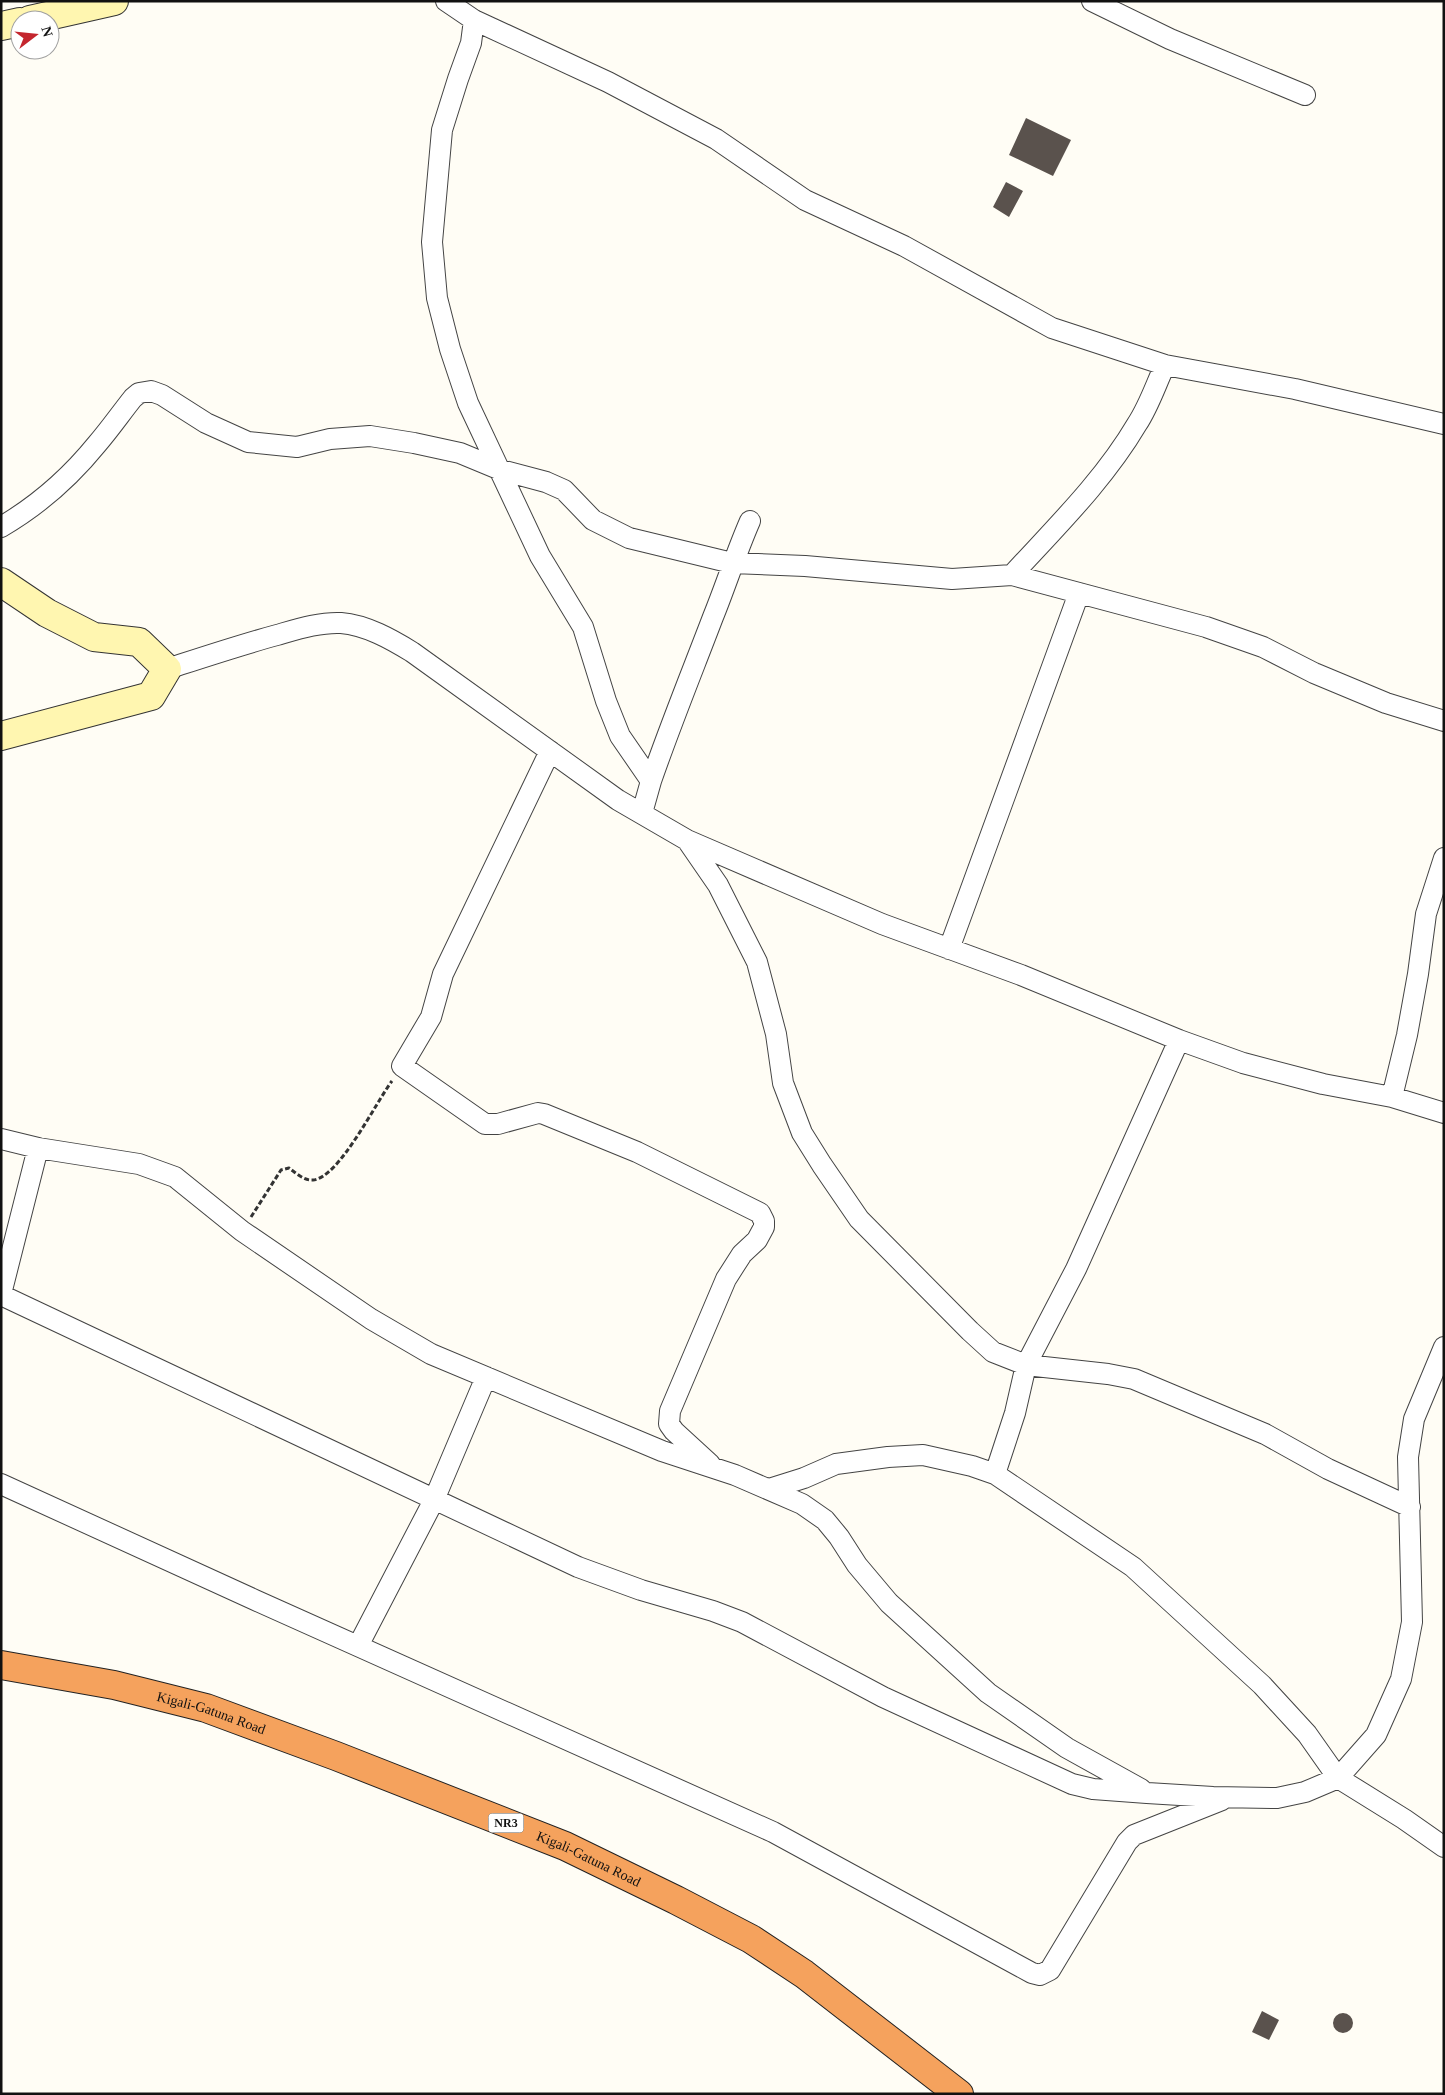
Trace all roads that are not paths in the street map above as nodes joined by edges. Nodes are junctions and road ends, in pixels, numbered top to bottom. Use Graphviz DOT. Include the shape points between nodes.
graph roads {
  1 [pos="446,1"];
  2 [pos="1092,1"];
  3 [pos="110,2"];
  4 [pos="60,13"];
  5 [pos="474,20"];
  6 [pos="1305,95"];
  7 [pos="1165,365"];
  8 [pos="1444,424"];
  9 [pos="501,470"];
  10 [pos="750,521"];
  11 [pos="1,527"];
  12 [pos="732,563"];
  13 [pos="1012,575"];
  14 [pos="1,582"];
  15 [pos="1079,593"];
  16 [pos="167,669"];
  17 [pos="1444,721"];
  18 [pos="1,736"];
  19 [pos="550,752"];
  20 [pos="651,782"];
  21 [pos="642,813"];
  22 [pos="687,840"];
  23 [pos="1444,858"];
  24 [pos="949,949"];
  25 [pos="1179,1040"];
  26 [pos="1392,1098"];
  27 [pos="1444,1113"];
  28 [pos="1,1139"];
  29 [pos="38,1148"];
  30 [pos="1,1295"];
  31 [pos="1444,1347"];
  32 [pos="1026,1365"];
  33 [pos="486,1377"];
  34 [pos="717,1470"];
  35 [pos="995,1474"];
  36 [pos="1,1484"];
  37 [pos="769,1489"];
  38 [pos="434,1500"];
  39 [pos="1410,1507"];
  40 [pos="358,1646"];
  41 [pos="1,1665"];
  42 [pos="1338,1778"];
  43 [pos="1147,1793"];
  44 [pos="1228,1798"];
  45 [pos="1444,1847"];
  46 [pos="959,2094"];
  1 -- 5 [label="street"];
  2 -- 6 [label="street" via="1170,39"];
  3 -- 4 [label="street"];
  5 -- 7 [label="street" via="608,82 716,139 805,200 904,246 1052,328"];
  5 -- 9 [label="street" via="472,43 442,130 432,242 437,298 450,349 468,403"];
  7 -- 8 [label="street" via="1294,389"];
  7 -- 13 [label="street" via="1139,422 1120,452"];
  9 -- 11 [label="street" via="460,453 370,436 330,439 297,447 248,442 206,424 151,391 133,398 98,444 71,472"];
  9 -- 12 [label="street" via="564,490 593,520 629,538"];
  9 -- 20 [label="street" via="540,556 582,627 620,736"];
  10 -- 12 [label="street"];
  12 -- 13 [label="street" via="952,579"];
  12 -- 20 [label="street"];
  13 -- 15 [label="street"];
  14 -- 16 [label="street" via="47,613 94,637 139,642"];
  15 -- 17 [label="street" via="1206,627 1255,644 1386,703"];
  15 -- 24 [label="street"];
  16 -- 18 [label="street" via="151,696"];
  16 -- 19 [label="street" via="315,625 341,623 356,626 412,652"];
  19 -- 21 [label="street"];
  19 -- 34 [label="street" via="443,974 431,1017 402,1066 485,1124 544,1114 637,1152 760,1213 764,1228 726,1279 670,1411 669,1424 674,1431"];
  20 -- 21 [label="street"];
  21 -- 22 [label="street"];
  22 -- 24 [label="street" via="882,924"];
  22 -- 32 [label="street" via="718,885 758,962 776,1034 783,1083 802,1133 822,1165 859,1219 970,1332 993,1352"];
  23 -- 26 [label="street" via="1426,914 1412,1009"];
  24 -- 25 [label="street"];
  25 -- 26 [label="street" via="1243,1063"];
  25 -- 32 [label="street" via="1076,1269"];
  26 -- 27 [label="street"];
  28 -- 29 [label="street"];
  29 -- 30 [label="street"];
  29 -- 33 [label="street" via="139,1164 175,1177 242,1231 371,1319 431,1354"];
  30 -- 38 [label="street"];
  31 -- 39 [label="street" via="1414,1419 1408,1456"];
  32 -- 35 [label="street" via="1016,1413"];
  32 -- 39 [label="street" via="1134,1379 1265,1434 1328,1469"];
  33 -- 34 [label="street"];
  33 -- 38 [label="street"];
  34 -- 37 [label="street"];
  35 -- 37 [label="street" via="923,1455 888,1457 836,1464"];
  35 -- 42 [label="street" via="1133,1567 1262,1685 1307,1734"];
  36 -- 40 [label="street"];
  37 -- 43 [label="street" via="802,1504 825,1520 857,1566 888,1602 988,1693 1067,1748"];
  38 -- 40 [label="street"];
  38 -- 43 [label="street" via="578,1567 742,1622 883,1697 1072,1784"];
  39 -- 42 [label="street" via="1412,1622 1401,1679 1376,1735"];
  40 -- 44 [label="street" via="773,1832 1040,1975 1050,1970 1127,1842 1140,1832"];
  41 -- 46 [label="highway, Kigali-Gatuna Road / NR3" via="114,1685 206,1708 565,1846 751,1940 804,1974"];
  42 -- 44 [label="street" via="1305,1792 1277,1798"];
  42 -- 45 [label="street"];
  43 -- 44 [label="street"];
}
